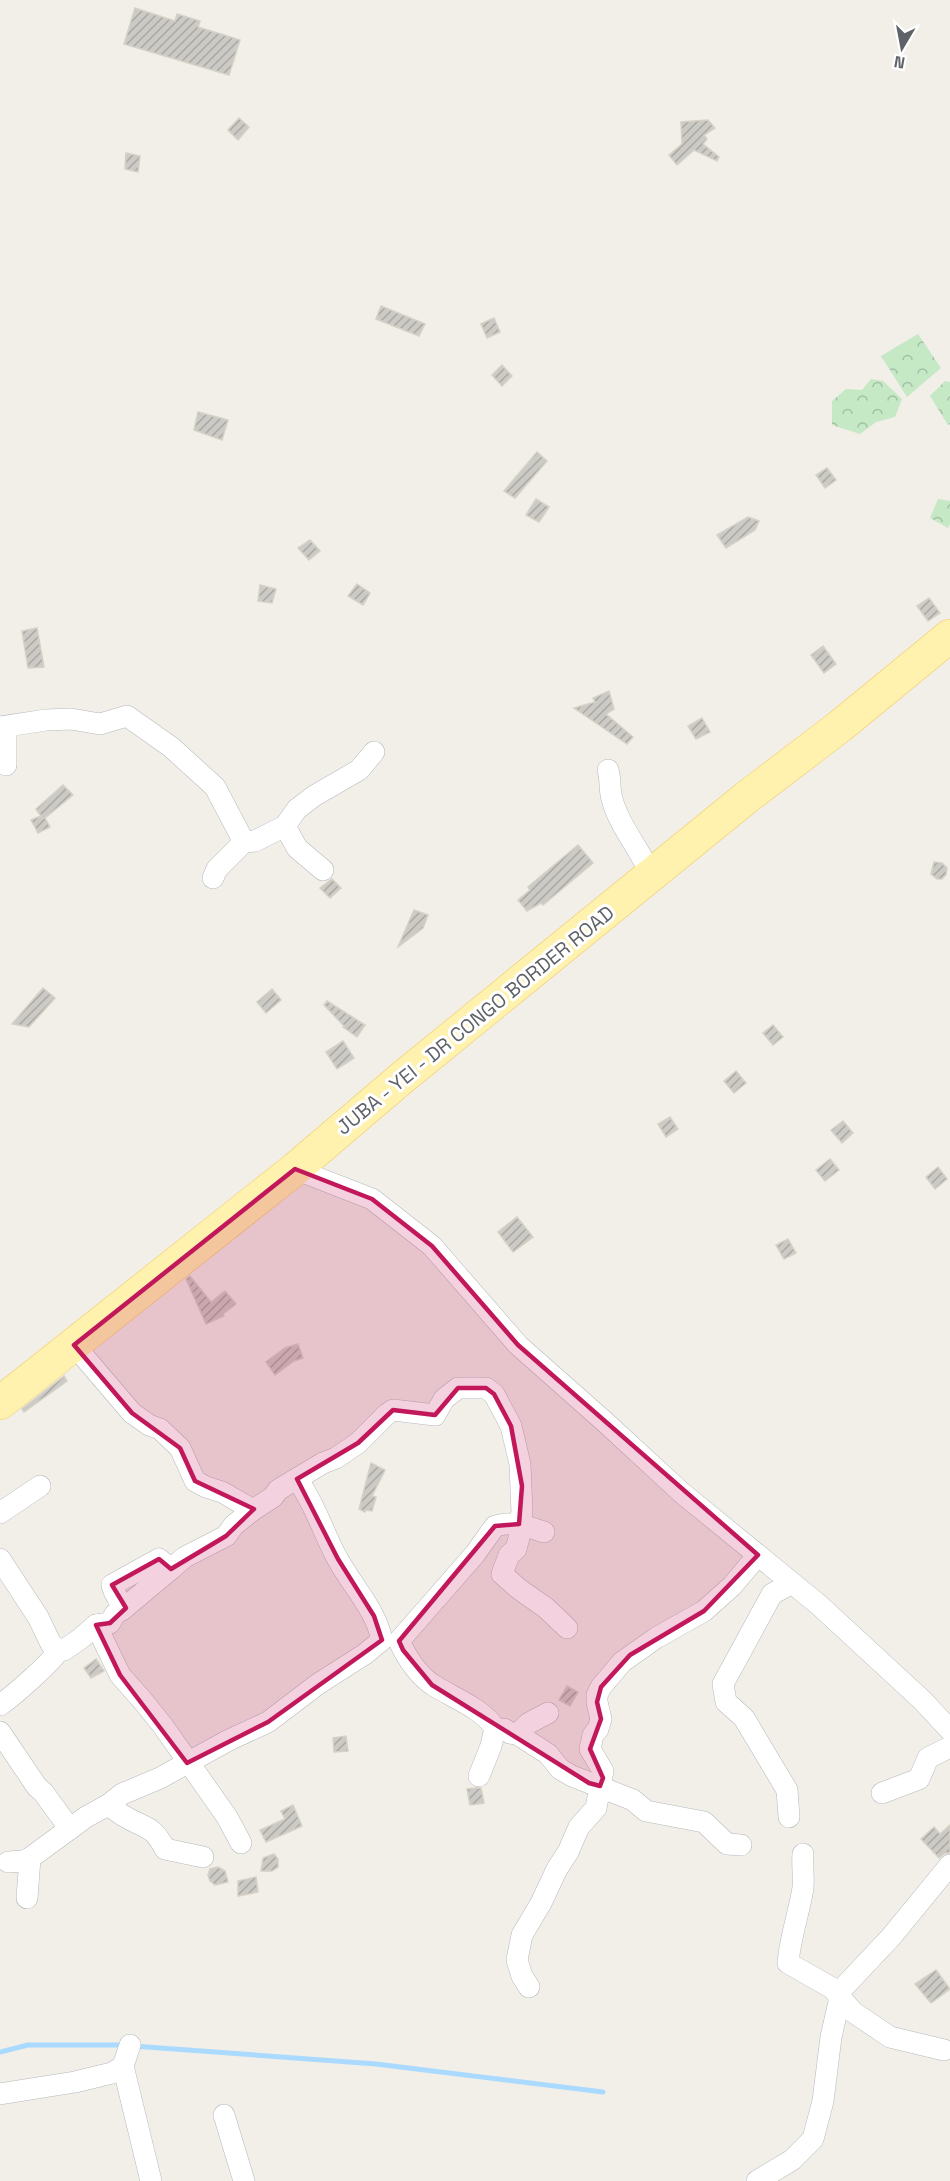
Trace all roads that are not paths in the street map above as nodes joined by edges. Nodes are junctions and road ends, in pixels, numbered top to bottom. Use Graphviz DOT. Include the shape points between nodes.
graph roads {
  1 [pos="950,636"];
  2 [pos="374,752"];
  3 [pos="6,765"];
  4 [pos="608,770"];
  5 [pos="285,826"];
  6 [pos="244,842"];
  7 [pos="323,870"];
  8 [pos="651,875"];
  9 [pos="213,878"];
  10 [pos="295,1169"];
  11 [pos="74,1345"];
  12 [pos="0,1403"];
  13 [pos="297,1479"];
  14 [pos="40,1486"];
  15 [pos="253,1510"];
  16 [pos="0,1513"];
  17 [pos="519,1524"];
  18 [pos="544,1532"];
  19 [pos="758,1555"];
  20 [pos="0,1558"];
  21 [pos="792,1583"];
  22 [pos="96,1625"];
  23 [pos="567,1628"];
  24 [pos="59,1650"];
  25 [pos="0,1705"];
  26 [pos="548,1713"];
  27 [pos="495,1728"];
  28 [pos="950,1730"];
  29 [pos="0,1732"];
  30 [pos="517,1734"];
  31 [pos="950,1747"];
  32 [pos="187,1763"];
  33 [pos="479,1776"];
  34 [pos="600,1786"];
  35 [pos="882,1793"];
  36 [pos="108,1805"];
  37 [pos="789,1817"];
  38 [pos="70,1829"];
  39 [pos="242,1843"];
  40 [pos="741,1845"];
  41 [pos="803,1854"];
  42 [pos="204,1857"];
  43 [pos="30,1858"];
  44 [pos="8,1862"];
  45 [pos="950,1865"];
  46 [pos="27,1898"];
  47 [pos="529,1987"];
  48 [pos="839,1997"];
  49 [pos="130,2045"];
  50 [pos="944,2050"];
  51 [pos="123,2066"];
  52 [pos="0,2094"];
  53 [pos="224,2115"];
  54 [pos="151,2181"];
  55 [pos="244,2181"];
  56 [pos="757,2181"];
  1 -- 8 [label="main road, JUBA - YEI - DR CONGO BORDER ROAD"];
  2 -- 5 [label="street" via="359,770 297,809"];
  3 -- 6 [label="street" via="6,732 0,727 71,719 100,724 127,716 171,747 215,787"];
  4 -- 8 [label="street" via="618,816"];
  5 -- 6 [label="street" via="255,841"];
  5 -- 7 [label="street" via="297,848"];
  6 -- 9 [label="street" via="217,868"];
  8 -- 10 [label="main road, JUBA - YEI - DR CONGO BORDER ROAD"];
  10 -- 11 [label="main road, JUBA - YEI - DR CONGO BORDER ROAD"];
  10 -- 19 [label="street" via="372,1199 432,1246 518,1345 682,1494"];
  11 -- 12 [label="main road, JUBA - YEI - DR CONGO BORDER ROAD"];
  11 -- 15 [label="street" via="132,1413 180,1448 195,1481"];
  13 -- 15 [label="street"];
  13 -- 17 [label="street" via="358,1443 393,1410 435,1415 444,1399 458,1388 486,1388 494,1394 516,1443 522,1486"];
  13 -- 32 [label="street" via="338,1560 374,1616 382,1640 268,1722"];
  14 -- 16 [label="street"];
  15 -- 22 [label="street" via="225,1536 171,1569 159,1559 112,1585 122,1610 110,1623"];
  17 -- 18 [label="street"];
  17 -- 23 [label="street" via="516,1549 509,1555 502,1574"];
  17 -- 27 [label="street" via="495,1526 399,1641 423,1677"];
  19 -- 21 [label="street"];
  19 -- 34 [label="street" via="704,1611 630,1655 601,1687 597,1702 601,1719 590,1749 603,1771"];
  20 -- 24 [label="street" via="51,1644"];
  21 -- 28 [label="street"];
  21 -- 37 [label="street" via="772,1594 723,1684 726,1702 744,1718 787,1790"];
  22 -- 24 [label="street" via="80,1640"];
  22 -- 32 [label="street" via="120,1675 148,1706"];
  24 -- 25 [label="street"];
  26 -- 30 [label="street"];
  27 -- 30 [label="street"];
  27 -- 33 [label="street"];
  29 -- 38 [label="street"];
  30 -- 34 [label="street" via="548,1754 560,1769"];
  31 -- 35 [label="street" via="928,1758 919,1779"];
  32 -- 36 [label="street" via="122,1794"];
  32 -- 39 [label="street"];
  34 -- 40 [label="street" via="633,1800 646,1811 704,1822 727,1844"];
  34 -- 47 [label="street" via="596,1808 579,1827 522,1935 517,1960"];
  36 -- 38 [label="street"];
  36 -- 42 [label="street" via="147,1827 165,1849"];
  38 -- 43 [label="street"];
  41 -- 48 [label="street" via="803,1885 788,1964 832,1988"];
  43 -- 44 [label="street"];
  43 -- 46 [label="street"];
  45 -- 48 [label="street"];
  48 -- 50 [label="street" via="853,2012 890,2037"];
  48 -- 56 [label="street" via="813,2139 792,2160"];
  49 -- 51 [label="street"];
  51 -- 52 [label="street" via="112,2073 75,2082"];
  51 -- 54 [label="street"];
  53 -- 55 [label="street"];
}
